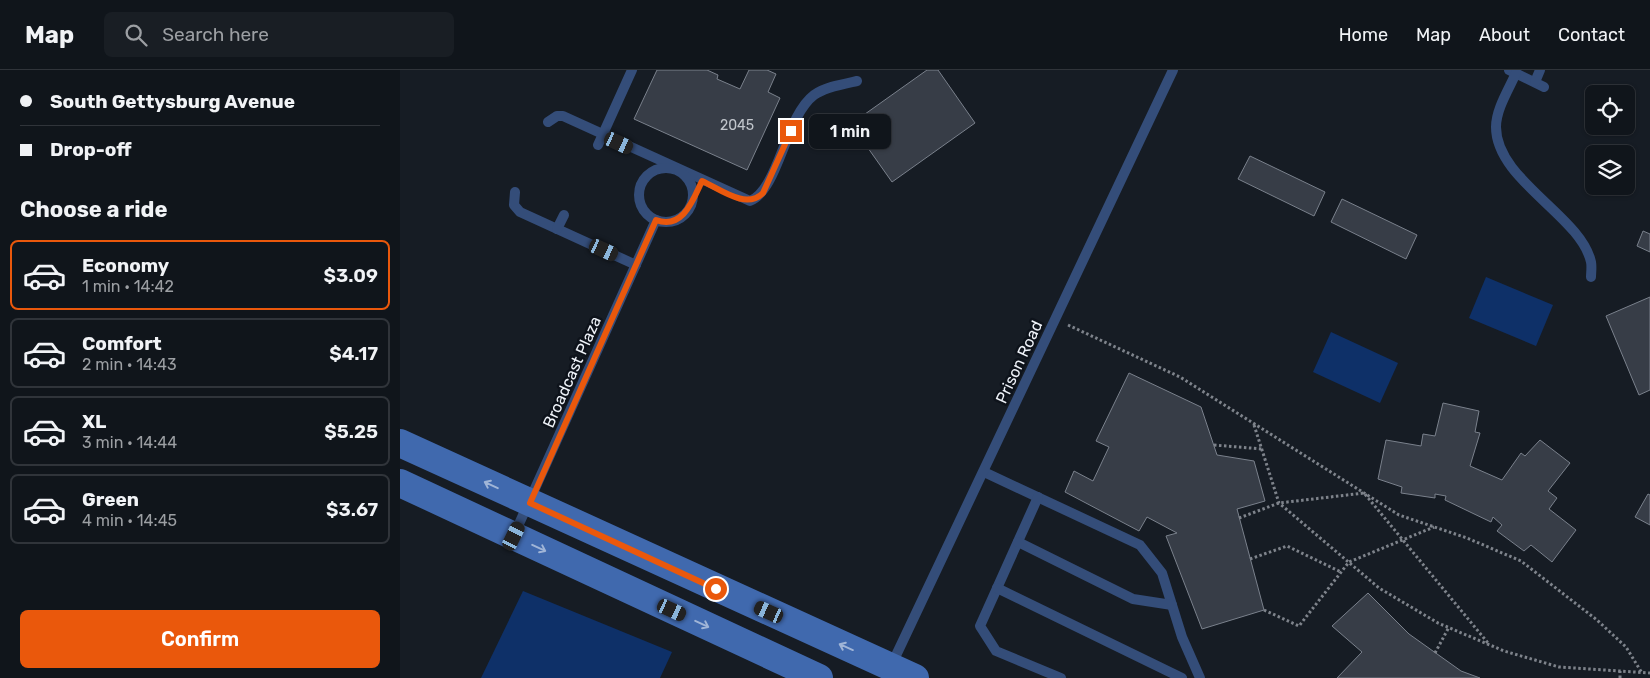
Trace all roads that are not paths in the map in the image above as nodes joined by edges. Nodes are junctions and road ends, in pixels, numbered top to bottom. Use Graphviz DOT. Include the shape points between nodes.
graph roads {
  1 [pos="632,70"];
  2 [pos="1173,70"];
  3 [pos="1540,70"];
  4 [pos="1513,72"];
  5 [pos="857,81"];
  6 [pos="1535,82"];
  7 [pos="1544,87"];
  8 [pos="548,122"];
  9 [pos="602,135"];
  10 [pos="598,145"];
  11 [pos="654,158"];
  12 [pos="678,170"];
  13 [pos="702,181"];
  14 [pos="641,184"];
  15 [pos="515,192"];
  16 [pos="690,206"];
  17 [pos="564,215"];
  18 [pos="656,220"];
  19 [pos="558,229"];
  20 [pos="636,265"];
  21 [pos="1592,278"];
  22 [pos="400,442"];
  23 [pos="984,472"];
  24 [pos="400,483"];
  25 [pos="1038,496"];
  26 [pos="530,503"];
  27 [pos="514,536"];
  28 [pos="1018,542"];
  29 [pos="997,588"];
  30 [pos="1172,604"];
  31 [pos="903,672"];
  32 [pos="1196,677"];
  33 [pos="820,678"];
  34 [pos="1061,678"];
  35 [pos="1182,678"];
  1 -- 9 [label="lane"];
  2 -- 23 [label="lane, Prison Road"];
  3 -- 6 [label="lane"];
  4 -- 6 [label="lane"];
  4 -- 21 [label="lane" via="1497,116 1496,128 1506,158 1578,237 1591,262"];
  5 -- 13 [label="lane" via="824,90 806,103 758,198 750,201 741,199"];
  6 -- 7 [label="lane"];
  8 -- 9 [label="lane" via="563,116"];
  9 -- 10 [label="lane"];
  9 -- 11 [label="lane"];
  11 -- 12 [label="lane"];
  11 -- 14 [label="lane"];
  12 -- 13 [label="lane"];
  12 -- 14 [label="lane" via="653,170"];
  12 -- 16 [label="lane" via="685,175 693,190"];
  13 -- 16 [label="lane"];
  14 -- 18 [label="lane" via="639,202"];
  15 -- 19 [label="lane" via="516,209"];
  16 -- 18 [label="lane" via="677,220"];
  17 -- 19 [label="lane"];
  18 -- 20 [label="lane, Broadcast Plaza"];
  19 -- 20 [label="lane"];
  20 -- 26 [label="lane, Broadcast Plaza"];
  26 -- 22 [label="main road, one-way"];
  23 -- 25 [label="lane"];
  23 -- 31 [label="lane, Prison Road"];
  24 -- 27 [label="main road"];
  25 -- 28 [label="lane"];
  25 -- 30 [label="lane" via="1140,544 1162,573"];
  26 -- 27 [label="lane, Broadcast Plaza"];
  31 -- 26 [label="main road, one-way"];
  27 -- 33 [label="main road, one-way"];
  28 -- 29 [label="lane"];
  28 -- 30 [label="lane" via="1133,599"];
  29 -- 34 [label="lane" via="980,626 996,651"];
  29 -- 35 [label="lane"];
  30 -- 32 [label="lane"];
}
